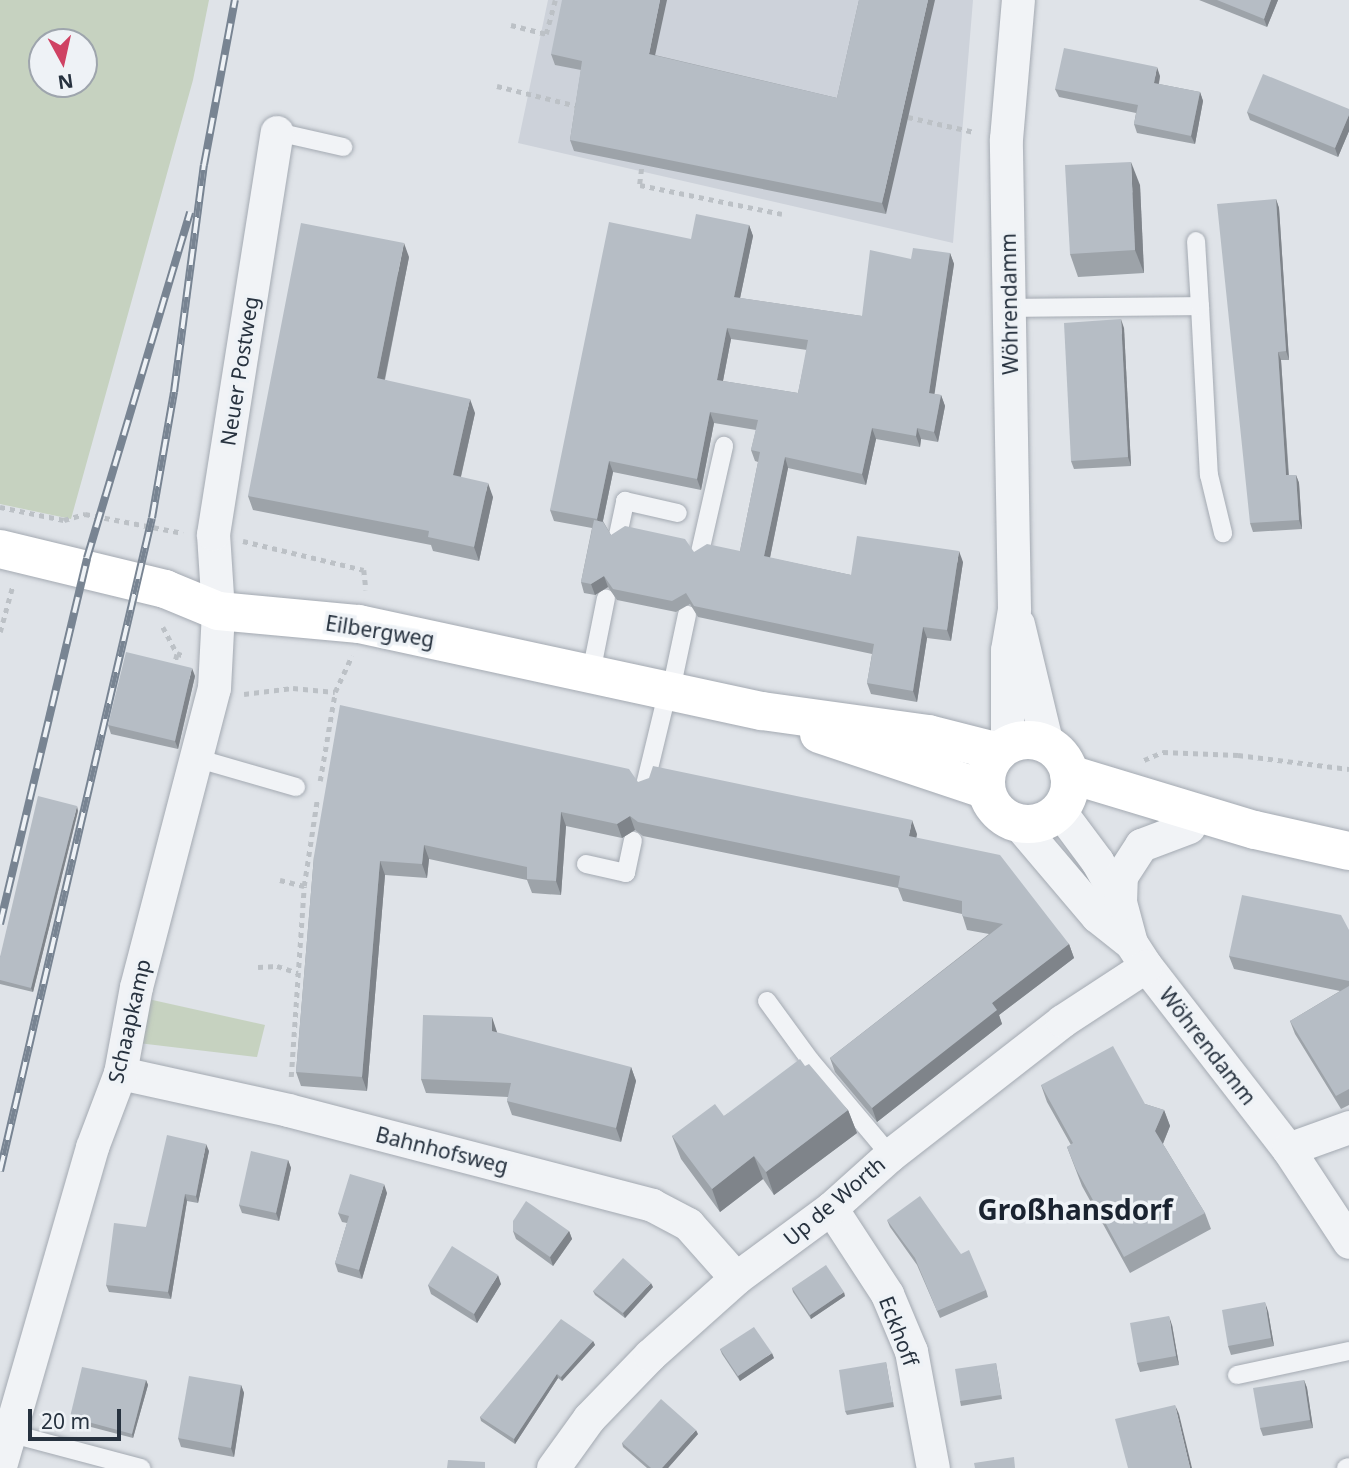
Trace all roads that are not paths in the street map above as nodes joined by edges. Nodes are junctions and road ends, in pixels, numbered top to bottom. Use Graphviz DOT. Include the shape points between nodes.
graph roads {
  1 [pos="1018,0"];
  2 [pos="277,132"];
  3 [pos="343,147"];
  4 [pos="1196,241"];
  5 [pos="1200,306"];
  6 [pos="1009,308"];
  7 [pos="724,446"];
  8 [pos="678,513"];
  9 [pos="1223,533"];
  10 [pos="618,535"];
  11 [pos="9,551"];
  12 [pos="700,552"];
  13 [pos="606,598"];
  14 [pos="1014,609"];
  15 [pos="218,611"];
  16 [pos="687,615"];
  17 [pos="591,673"];
  18 [pos="670,690"];
  19 [pos="762,711"];
  20 [pos="1003,749"];
  21 [pos="199,759"];
  22 [pos="1059,783"];
  23 [pos="645,785"];
  24 [pos="296,787"];
  25 [pos="986,790"];
  26 [pos="1018,823"];
  27 [pos="1189,827"];
  28 [pos="1255,830"];
  29 [pos="633,841"];
  30 [pos="1349,851"];
  31 [pos="586,864"];
  32 [pos="1120,902"];
  33 [pos="1138,954"];
  34 [pos="767,1001"];
  35 [pos="120,1073"];
  36 [pos="1349,1127"];
  37 [pos="1288,1149"];
  38 [pos="890,1155"];
  39 [pos="831,1208"];
  40 [pos="1349,1242"];
  41 [pos="736,1278"];
  42 [pos="1349,1350"];
  43 [pos="1237,1376"];
  44 [pos="9,1433"];
  45 [pos="0,1466"];
  46 [pos="141,1468"];
  47 [pos="552,1468"];
  48 [pos="933,1468"];
  1 -- 6 [label="street, Wöhrendamm" via="1006,139"];
  2 -- 3 [label="lane"];
  2 -- 15 [label="street, Neuer Postweg" via="214,534"];
  4 -- 5 [label="lane"];
  5 -- 6 [label="lane"];
  5 -- 9 [label="lane" via="1209,475"];
  6 -- 14 [label="street, Wöhrendamm"];
  7 -- 12 [label="lane"];
  8 -- 10 [label="lane" via="625,501"];
  11 -- 15 [label="main road, Eilbergweg" via="164,589"];
  13 -- 17 [label="lane"];
  14 -- 20 [label="street, Wöhrendamm" via="1007,650"];
  14 -- 22 [label="street, Wöhrendamm"];
  15 -- 17 [label="main road, Eilbergweg" via="359,624"];
  15 -- 21 [label="street, Schaapkamp" via="214,688"];
  16 -- 18 [label="lane"];
  17 -- 18 [label="main road, Eilbergweg"];
  18 -- 19 [label="main road, Eilbergweg"];
  18 -- 23 [label="lane"];
  19 -- 20 [label="main road, Eilbergweg"];
  19 -- 25 [label="main road, Eilbergweg" via="871,755"];
  20 -- 22 [label="main road" via="1027,740"];
  20 -- 25 [label="main road, Wöhrendamm" via="988,769"];
  21 -- 24 [label="lane"];
  21 -- 35 [label="street, Schaapkamp" via="136,987"];
  22 -- 26 [label="main road" via="1040,822"];
  22 -- 27 [label="main road"];
  22 -- 28 [label="main road"];
  22 -- 32 [label="street, Wöhrendamm"];
  25 -- 26 [label="main road, Wöhrendamm" via="1001,815"];
  26 -- 33 [label="street, Wöhrendamm" via="1097,916"];
  27 -- 28 [label="main road"];
  27 -- 32 [label="street, Wöhrendamm" via="1141,845 1121,876"];
  28 -- 30 [label="main road"];
  29 -- 31 [label="lane" via="626,873"];
  32 -- 33 [label="street, Wöhrendamm"];
  33 -- 37 [label="street, Wöhrendamm"];
  33 -- 38 [label="street, Up de Worth" via="1062,1021"];
  34 -- 38 [label="lane"];
  35 -- 41 [label="street, Bahnhofsweg" via="288,1110 652,1205 688,1224"];
  35 -- 44 [label="street, Schaapkamp" via="92,1147"];
  36 -- 37 [label="street"];
  37 -- 40 [label="street, Wöhrendamm"];
  38 -- 39 [label="street, Up de Worth"];
  39 -- 41 [label="street, Up de Worth"];
  39 -- 48 [label="street, Eckhoff" via="887,1294 911,1351"];
  41 -- 47 [label="street, Up de Worth" via="650,1355 589,1418"];
  42 -- 43 [label="lane"];
  44 -- 45 [label="street, Schaapkamp"];
  44 -- 46 [label="lane"];
}
